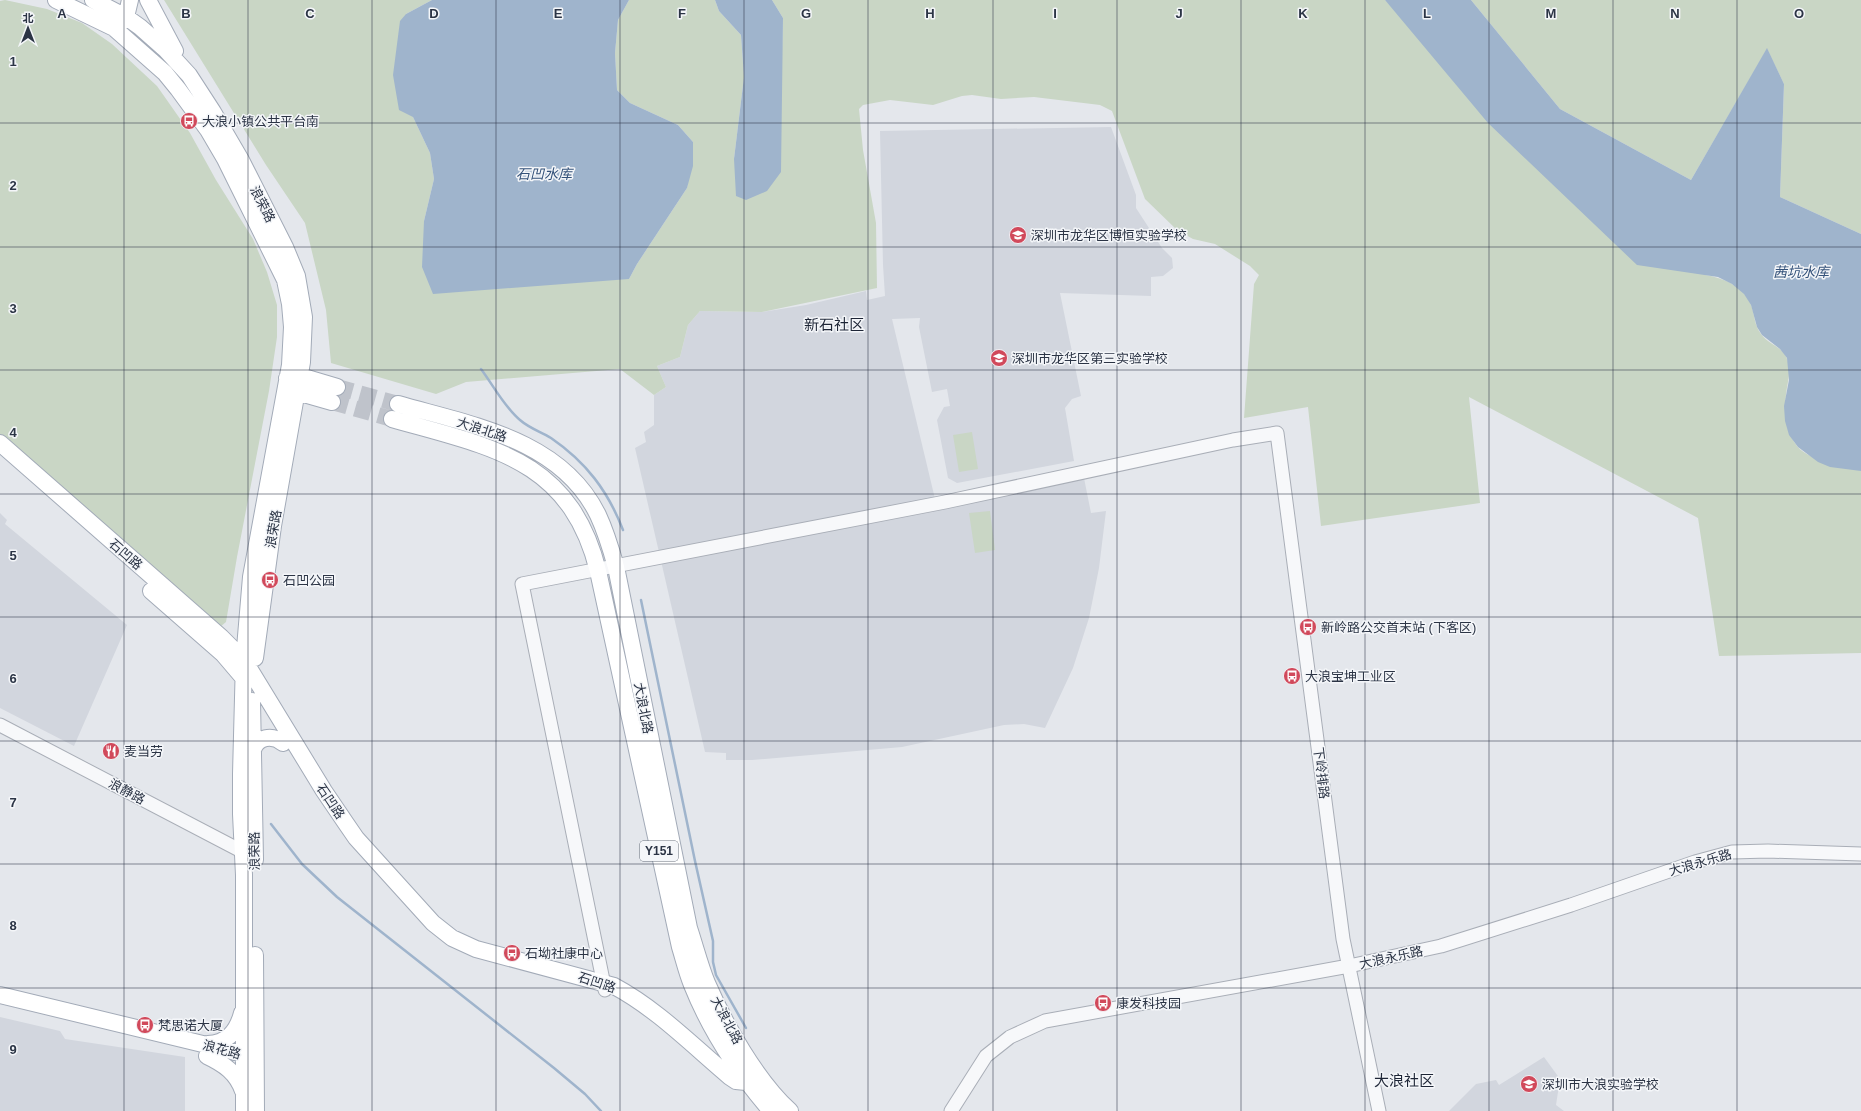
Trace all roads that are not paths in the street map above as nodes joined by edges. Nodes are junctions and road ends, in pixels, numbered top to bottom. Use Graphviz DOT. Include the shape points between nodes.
graph roads {
  1 [pos="56,0"];
  2 [pos="93,0"];
  3 [pos="130,0"];
  4 [pos="148,0"];
  5 [pos="118,9"];
  6 [pos="114,28"];
  7 [pos="189,75"];
  8 [pos="294,377"];
  9 [pos="337,386"];
  10 [pos="297,392"];
  11 [pos="332,402"];
  12 [pos="0,443"];
  13 [pos="0,454"];
  14 [pos="616,567"];
  15 [pos="598,571"];
  16 [pos="247,670"];
  17 [pos="252,692"];
  18 [pos="0,725"];
  19 [pos="283,743"];
  20 [pos="252,750"];
  21 [pos="247,779"];
  22 [pos="1861,854"];
  23 [pos="249,855"];
  24 [pos="1349,966"];
  25 [pos="604,987"];
  26 [pos="0,995"];
  27 [pos="0,1006"];
  28 [pos="244,1006"];
  29 [pos="206,1050"];
  30 [pos="248,1060"];
  31 [pos="746,1080"];
  32 [pos="244,1093"];
  33 [pos="244,1111"];
  34 [pos="256,1111"];
  35 [pos="771,1111"];
  36 [pos="790,1111"];
  37 [pos="951,1111"];
  38 [pos="1379,1111"];
  1 -- 6 [label="main road, 浪荣路"];
  2 -- 5 [label="main road, 浪荣路"];
  3 -- 5 [label="main road"];
  4 -- 7 [label="main road"];
  5 -- 6 [label="main road"];
  5 -- 7 [label="main road, 浪荣路"];
  6 -- 8 [label="main road, 浪荣路" via="165,73 194,110 225,158 284,280 290,304 290,365"];
  7 -- 8 [label="main road, 浪荣路" via="241,160 294,267 304,317 303,346"];
  8 -- 9 [label="main road"];
  8 -- 10 [label="main road"];
  8 -- 16 [label="main road, 浪荣路" via="251,577"];
  10 -- 11 [label="main road"];
  10 -- 16 [label="main road, 浪荣路" via="259,617"];
  12 -- 16 [label="main road, 石凹路" via="221,637"];
  13 -- 16 [label="main road, 石凹路" via="217,650"];
  14 -- 15 [label="street"];
  14 -- 15 [label="main road, 大浪北路" via="598,514 579,486 550,459 518,441 483,429 395,412 516,459 548,481 570,503 585,530"];
  14 -- 24 [label="street, 下岭排路" via="1277,433 1343,939"];
  14 -- 36 [label="main road, 大浪北路 / Y151" via="689,928 707,983 730,1027 763,1082"];
  15 -- 25 [label="street" via="522,584"];
  15 -- 31 [label="main road, 大浪北路 / Y151" via="680,947 692,985 706,1014"];
  16 -- 17 [label="main road, 石凹路"];
  16 -- 21 [label="main road, 浪荣路"];
  16 -- 25 [label="main road, 石凹路" via="345,822 438,927 452,938 476,949"];
  17 -- 19 [label="main road, 石凹路"];
  17 -- 20 [label="main road, 浪荣路"];
  18 -- 23 [label="street, 浪静路"];
  19 -- 20 [label="main road" via="275,738 264,738"];
  19 -- 25 [label="main road, 石凹路" via="332,820 423,926 435,936 465,954"];
  20 -- 21 [label="main road, 浪荣路"];
  21 -- 23 [label="main road, 浪荣路" via="254,824"];
  21 -- 23 [label="main road, 浪荣路" via="241,814"];
  22 -- 24 [label="street, 大浪永乐路" via="1732,852 1441,946"];
  23 -- 28 [label="main road, 浪荣路"];
  23 -- 30 [label="main road, 浪荣路"];
  24 -- 37 [label="street, 大浪永乐路" via="1045,1021 1010,1037 986,1056"];
  24 -- 38 [label="street, 下岭排路"];
  25 -- 31 [label="main road, 石凹路" via="614,986 637,1000 722,1071 736,1081"];
  26 -- 29 [label="main road, 浪花路"];
  27 -- 29 [label="main road, 浪花路"];
  28 -- 29 [label="main road" via="236,1028 228,1038"];
  28 -- 30 [label="main road, 浪荣路"];
  29 -- 30 [label="main road, 浪花路"];
  29 -- 32 [label="main road" via="234,1074"];
  30 -- 32 [label="main road, 浪荣路"];
  30 -- 34 [label="main road, 浪荣路"];
  31 -- 35 [label="main road, 大浪北路 / Y151"];
  32 -- 33 [label="main road, 浪荣路"];
}
